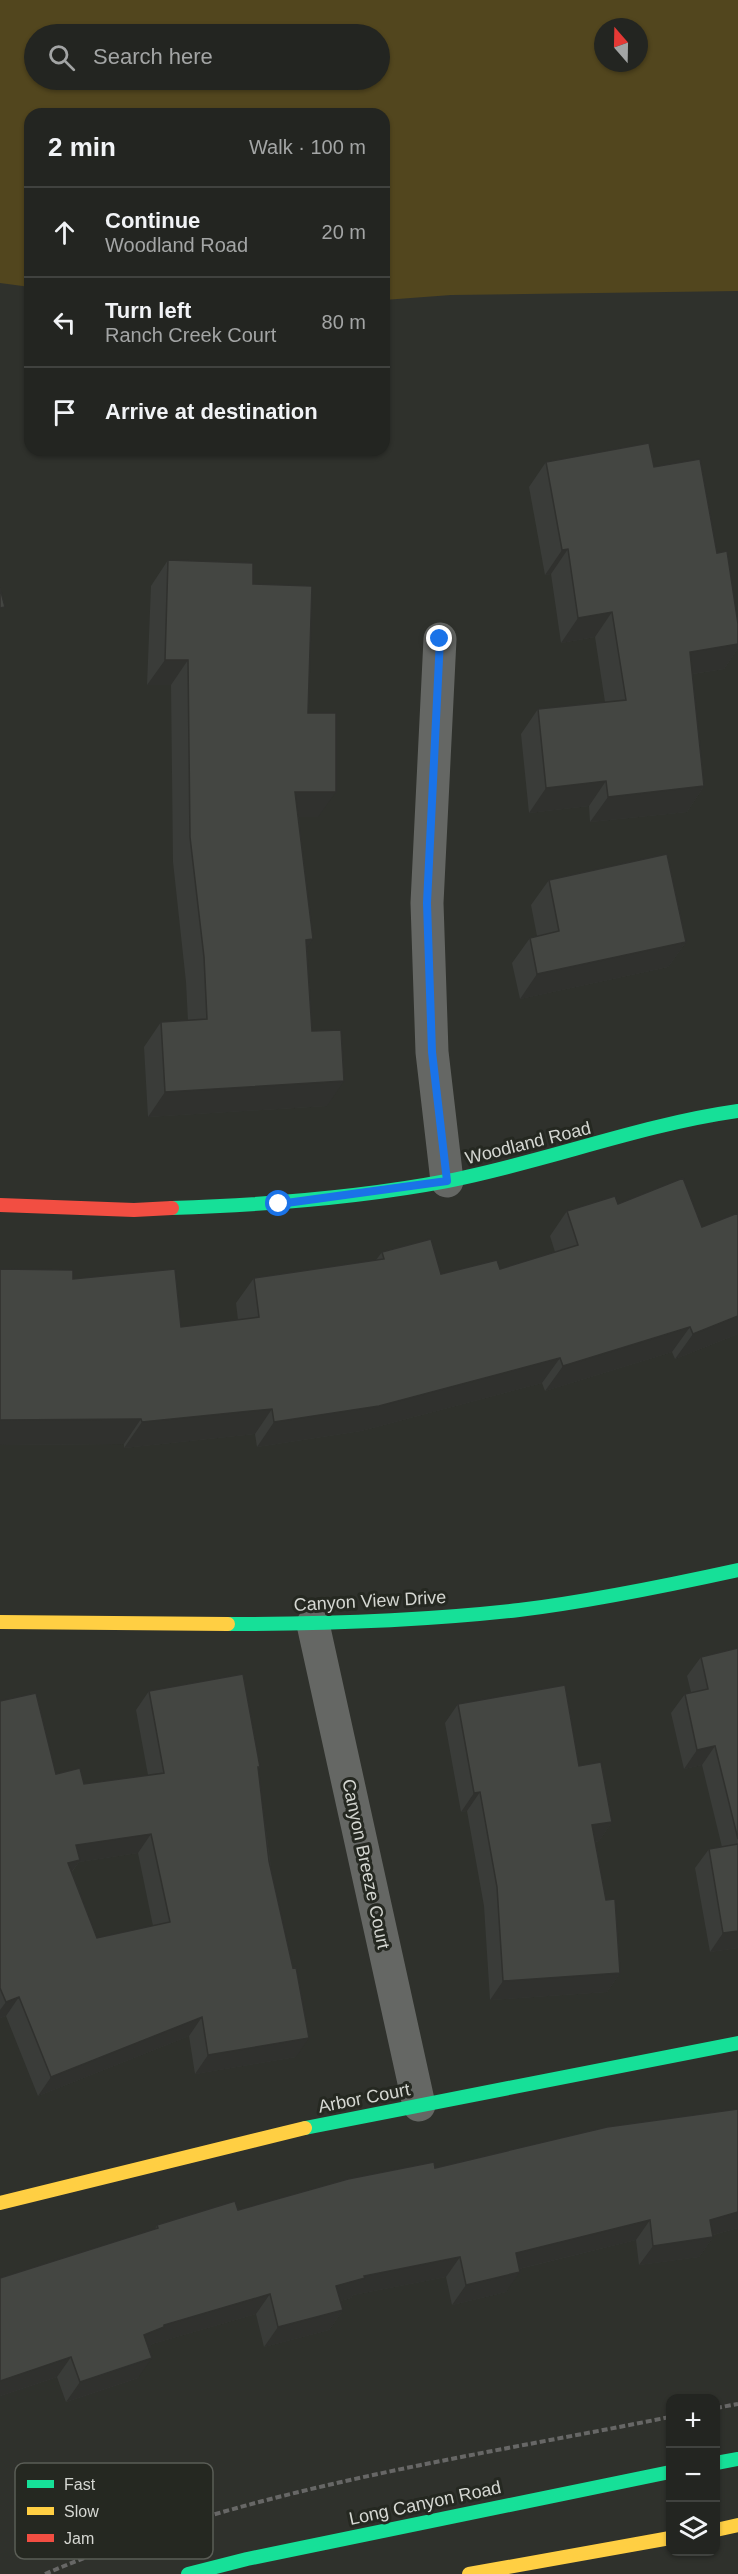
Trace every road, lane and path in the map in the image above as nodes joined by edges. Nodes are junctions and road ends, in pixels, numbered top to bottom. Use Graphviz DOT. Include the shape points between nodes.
graph roads {
  1 [pos="440,639"];
  2 [pos="738,1111"];
  3 [pos="447,1181"];
  4 [pos="0,1204"];
  5 [pos="738,1570"];
  6 [pos="0,1622"];
  7 [pos="313,1624"];
  8 [pos="738,2043"];
  9 [pos="419,2105"];
  10 [pos="0,2203"];
  11 [pos="738,2404"];
  12 [pos="720,2407"];
  13 [pos="666,2418"];
  14 [pos="738,2459"];
  15 [pos="720,2462"];
  16 [pos="666,2473"];
  17 [pos="213,2517"];
  18 [pos="738,2525"];
  19 [pos="720,2529"];
  20 [pos="666,2539"];
  21 [pos="80,2559"];
  22 [pos="45,2574"];
  23 [pos="188,2574"];
  24 [pos="469,2574"];
  1 -- 3 [label="street" via="427,903 432,1052"];
  2 -- 3 [label="street, Woodland Road" via="696,1117"];
  3 -- 4 [label="street, Woodland Road" via="279,1204 134,1210"];
  5 -- 7 [label="street, Canyon View Drive" via="636,1592 487,1613"];
  6 -- 7 [label="street, Canyon View Drive"];
  7 -- 9 [label="street, Canyon Breeze Court"];
  8 -- 9 [label="street, Arbor Court"];
  9 -- 10 [label="street, Arbor Court" via="188,2155"];
  11 -- 12 [label="path"];
  13 -- 17 [label="path" via="301,2491"];
  14 -- 15 [label="street"];
  16 -- 23 [label="street, Long Canyon Road"];
  18 -- 19 [label="street"];
  20 -- 24 [label="street"];
  21 -- 22 [label="path"];
}
